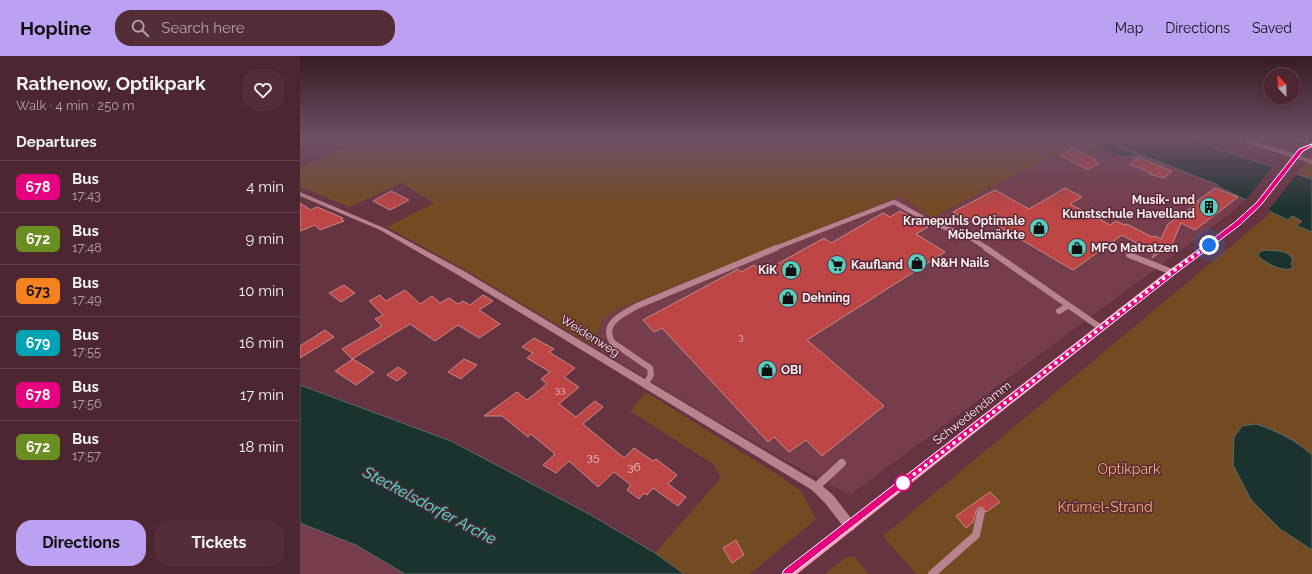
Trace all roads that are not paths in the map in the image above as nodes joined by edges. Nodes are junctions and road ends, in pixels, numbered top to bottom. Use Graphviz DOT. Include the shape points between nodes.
graph roads {
  1 [pos="1291,162"];
  2 [pos="300,194"];
  3 [pos="1129,255"];
  4 [pos="1172,272"];
  5 [pos="1068,306"];
  6 [pos="1059,311"];
  7 [pos="1101,328"];
  8 [pos="645,385"];
  9 [pos="842,463"];
  10 [pos="816,488"];
  11 [pos="981,512"];
  12 [pos="850,526"];
  13 [pos="788,574"];
  14 [pos="932,574"];
  1 -- 4 [label="main road, Schwedendamm" via="1253,210 1238,224"];
  2 -- 8 [label="street, Weidenweg" via="382,229 408,243"];
  3 -- 4 [label="lane"];
  4 -- 7 [label="main road, Schwedendamm"];
  5 -- 6 [label="lane"];
  5 -- 7 [label="lane"];
  5 -- 8 [label="lane" via="968,236 932,223 894,202 734,265 617,317 609,327 609,338 616,346 650,368 651,375"];
  7 -- 12 [label="main road, Schwedendamm"];
  8 -- 10 [label="street, Weidenweg"];
  9 -- 10 [label="lane"];
  10 -- 12 [label="street, Weidenweg" via="829,499"];
  11 -- 14 [label="lane" via="976,535"];
  12 -- 13 [label="main road, Schwedendamm"];
}
